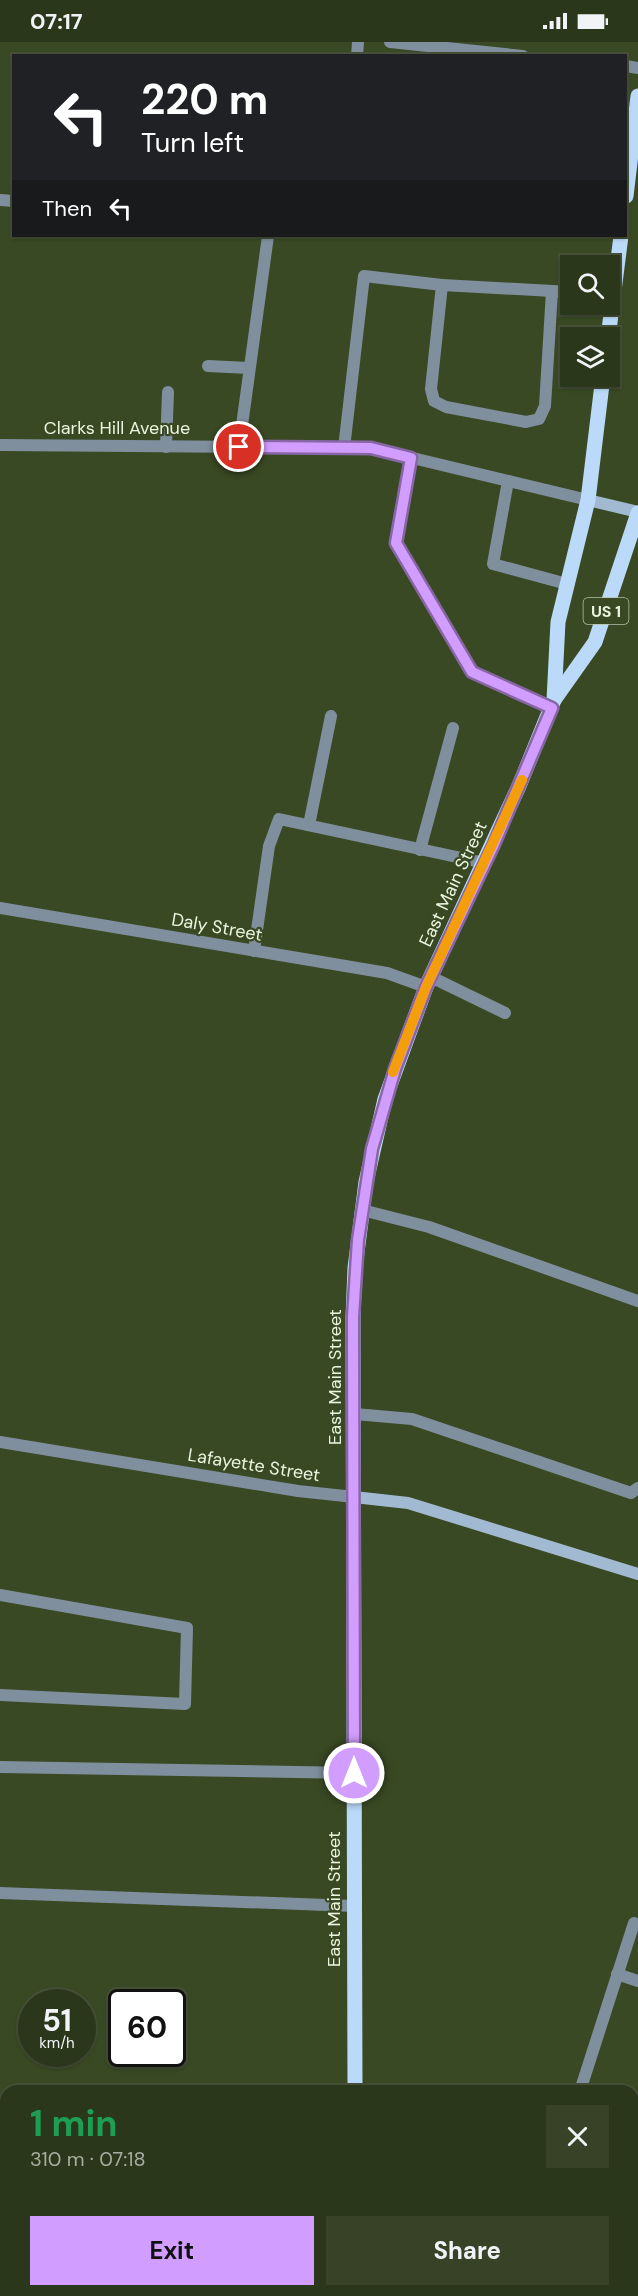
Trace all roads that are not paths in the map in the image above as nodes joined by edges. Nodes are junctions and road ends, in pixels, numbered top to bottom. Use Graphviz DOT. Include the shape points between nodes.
graph roads {
  1 [pos="390,42"];
  2 [pos="504,54"];
  3 [pos="638,96"];
  4 [pos="627,188"];
  5 [pos="268,237"];
  6 [pos="621,237"];
  7 [pos="618,255"];
  8 [pos="442,285"];
  9 [pos="552,291"];
  10 [pos="560,291"];
  11 [pos="208,366"];
  12 [pos="249,368"];
  13 [pos="602,387"];
  14 [pos="168,392"];
  15 [pos="0,445"];
  16 [pos="166,447"];
  17 [pos="239,447"];
  18 [pos="344,448"];
  19 [pos="411,458"];
  20 [pos="508,481"];
  21 [pos="588,500"];
  22 [pos="638,513"];
  23 [pos="567,584"];
  24 [pos="553,704"];
  25 [pos="331,716"];
  26 [pos="453,728"];
  27 [pos="309,825"];
  28 [pos="420,850"];
  29 [pos="485,863"];
  30 [pos="0,908"];
  31 [pos="254,951"];
  32 [pos="428,982"];
  33 [pos="505,1014"];
  34 [pos="362,1210"];
  35 [pos="638,1301"];
  36 [pos="355,1414"];
  37 [pos="0,1442"];
  38 [pos="638,1488"];
  39 [pos="354,1497"];
  40 [pos="638,1574"];
  41 [pos="0,1594"];
  42 [pos="0,1695"];
  43 [pos="0,1767"];
  44 [pos="354,1773"];
  45 [pos="0,1893"];
  46 [pos="353,1906"];
  47 [pos="634,1923"];
  48 [pos="617,1974"];
  49 [pos="638,1981"];
  50 [pos="355,2085"];
  51 [pos="582,2085"];
  1 -- 2 [label="street"];
  3 -- 4 [label="main road"];
  5 -- 12 [label="street"];
  6 -- 7 [label="main road"];
  8 -- 9 [label="street"];
  8 -- 9 [label="street" via="431,389 434,401 446,407 526,422 539,419 545,406"];
  8 -- 18 [label="street" via="364,276"];
  9 -- 10 [label="street"];
  11 -- 12 [label="street"];
  12 -- 17 [label="street"];
  13 -- 21 [label="main road, East Main Street / US 1"];
  14 -- 16 [label="street"];
  15 -- 16 [label="street, Clarks Hill Avenue"];
  16 -- 17 [label="street, Clarks Hill Avenue"];
  17 -- 18 [label="street, Clarks Hill Avenue"];
  18 -- 19 [label="street, Clarks Hill Avenue" via="371,448"];
  19 -- 20 [label="street, Clarks Hill Avenue"];
  19 -- 24 [label="street" via="396,543 472,672"];
  20 -- 21 [label="street, Clarks Hill Avenue"];
  20 -- 23 [label="street" via="493,564"];
  21 -- 22 [label="street"];
  21 -- 23 [label="main road, East Main Street / US 1"];
  22 -- 24 [label="main road, East Main Street / US 1" via="595,642"];
  23 -- 24 [label="main road, East Main Street / US 1" via="558,621"];
  24 -- 29 [label="main road, East Main Street / US 1"];
  25 -- 27 [label="street"];
  26 -- 28 [label="street"];
  27 -- 28 [label="street"];
  27 -- 31 [label="street" via="279,819 269,846"];
  28 -- 29 [label="street"];
  29 -- 32 [label="main road, East Main Street / US 1"];
  30 -- 31 [label="street, Daly Street"];
  31 -- 32 [label="street, Daly Street"];
  32 -- 33 [label="street, Daly Street"];
  32 -- 34 [label="main road, East Main Street / US 1" via="377,1125"];
  34 -- 35 [label="street" via="429,1227"];
  34 -- 36 [label="main road, East Main Street / US 1" via="354,1290"];
  36 -- 38 [label="street" via="412,1419 632,1493"];
  36 -- 39 [label="main road, East Main Street / US 1"];
  37 -- 39 [label="street, Lafayette Street"];
  39 -- 40 [label="street, Lafayette Street" via="408,1503"];
  39 -- 44 [label="main road, East Main Street / US 1"];
  41 -- 42 [label="street" via="187,1628 185,1704"];
  43 -- 44 [label="street"];
  44 -- 46 [label="main road, East Main Street / US 1"];
  45 -- 46 [label="street"];
  46 -- 50 [label="main road, East Main Street / US 1"];
  47 -- 48 [label="street"];
  48 -- 49 [label="street"];
  48 -- 51 [label="street"];
}
